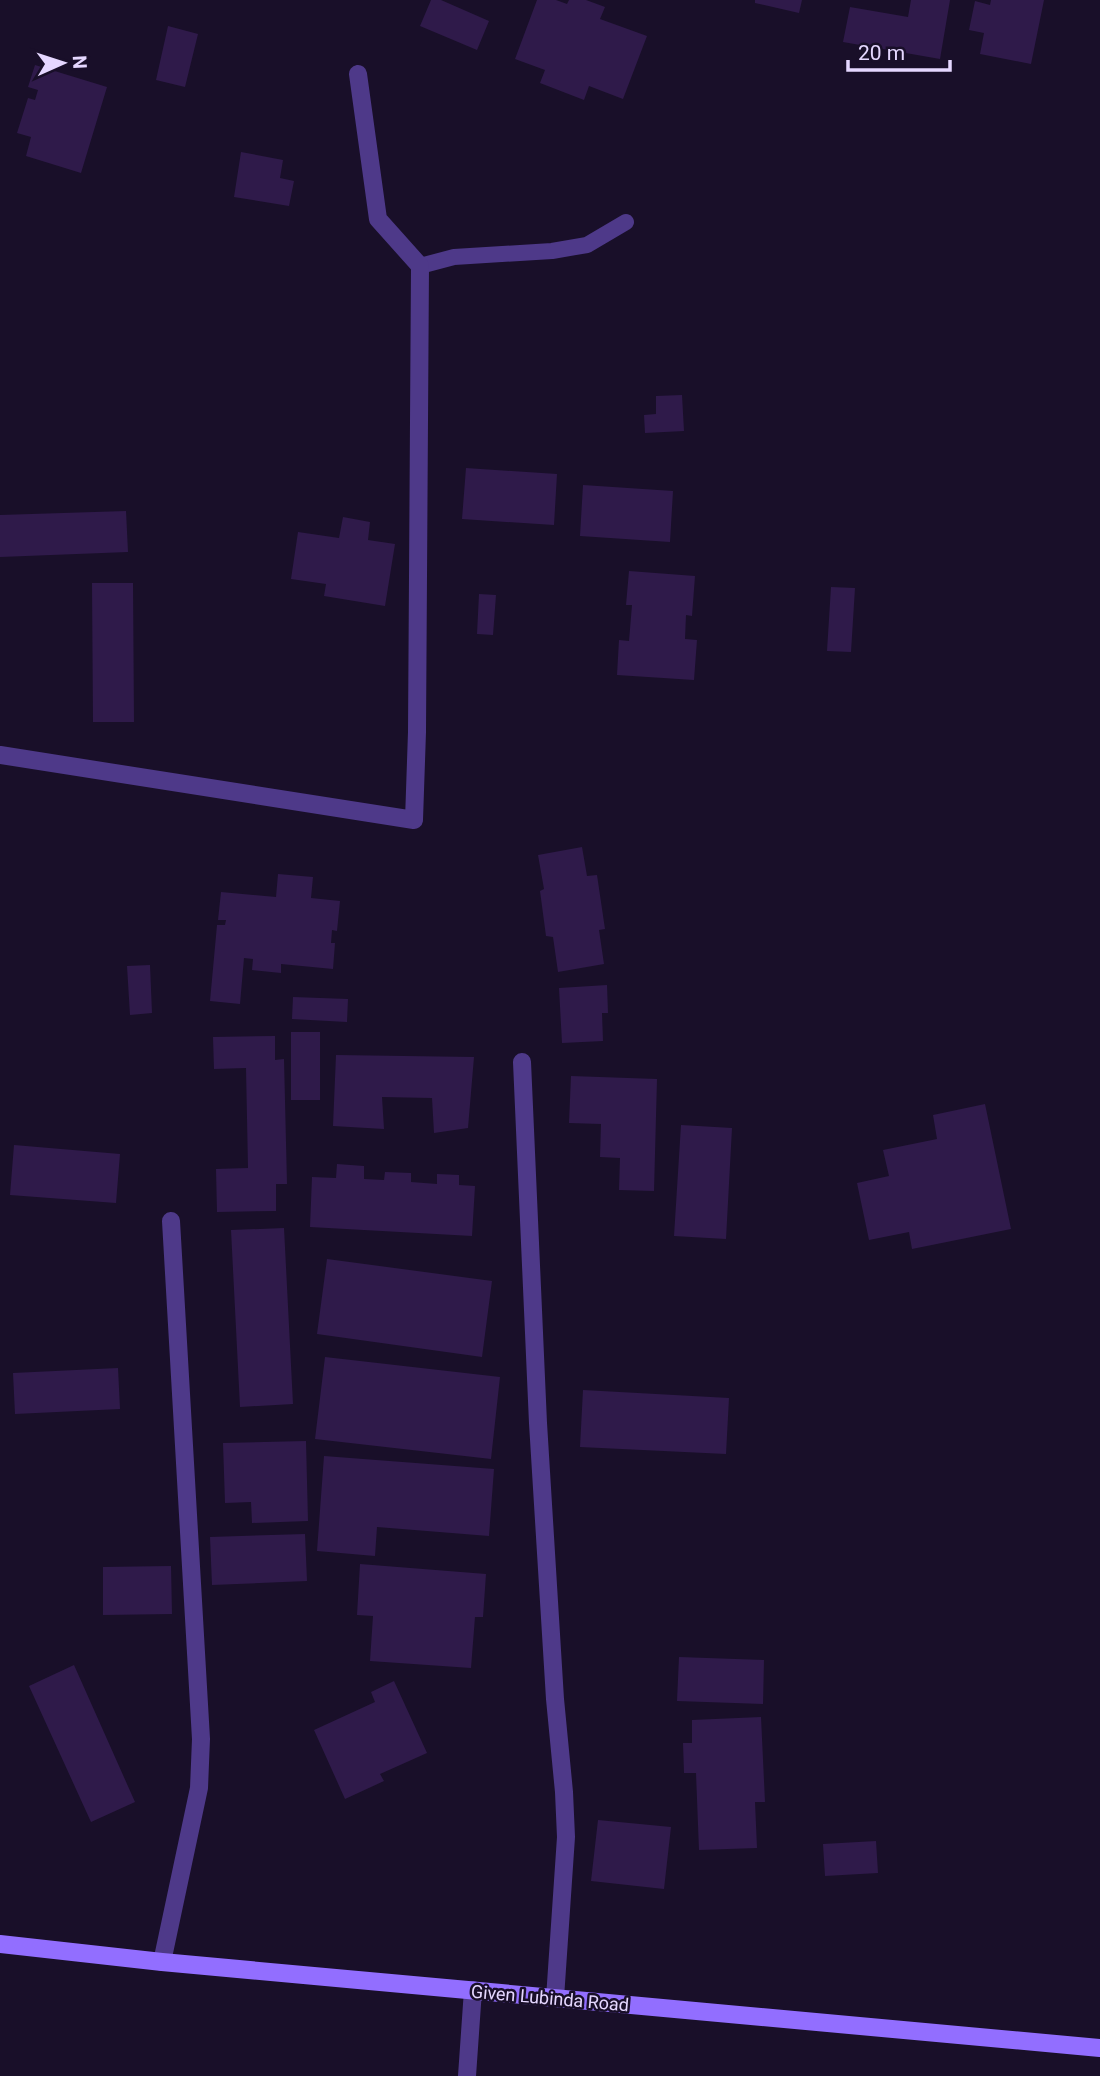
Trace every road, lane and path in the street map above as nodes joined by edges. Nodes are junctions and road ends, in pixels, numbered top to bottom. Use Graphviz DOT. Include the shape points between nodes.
graph roads {
  1 [pos="358,74"];
  2 [pos="626,222"];
  3 [pos="420,266"];
  4 [pos="0,755"];
  5 [pos="522,1062"];
  6 [pos="171,1221"];
  7 [pos="0,1944"];
  8 [pos="162,1962"];
  9 [pos="473,1990"];
  10 [pos="555,1998"];
  11 [pos="1100,2048"];
  12 [pos="467,2076"];
  1 -- 3 [label="street" via="378,219"];
  2 -- 3 [label="lane" via="587,245 454,257"];
  3 -- 4 [label="street" via="414,820"];
  5 -- 10 [label="street" via="538,1423 566,1837"];
  6 -- 8 [label="street" via="201,1739 199,1788"];
  7 -- 8 [label="street, Given Lubinda Road"];
  8 -- 9 [label="street, Given Lubinda Road"];
  9 -- 10 [label="street, Given Lubinda Road"];
  9 -- 12 [label="street"];
  10 -- 11 [label="street, Given Lubinda Road"];
}
